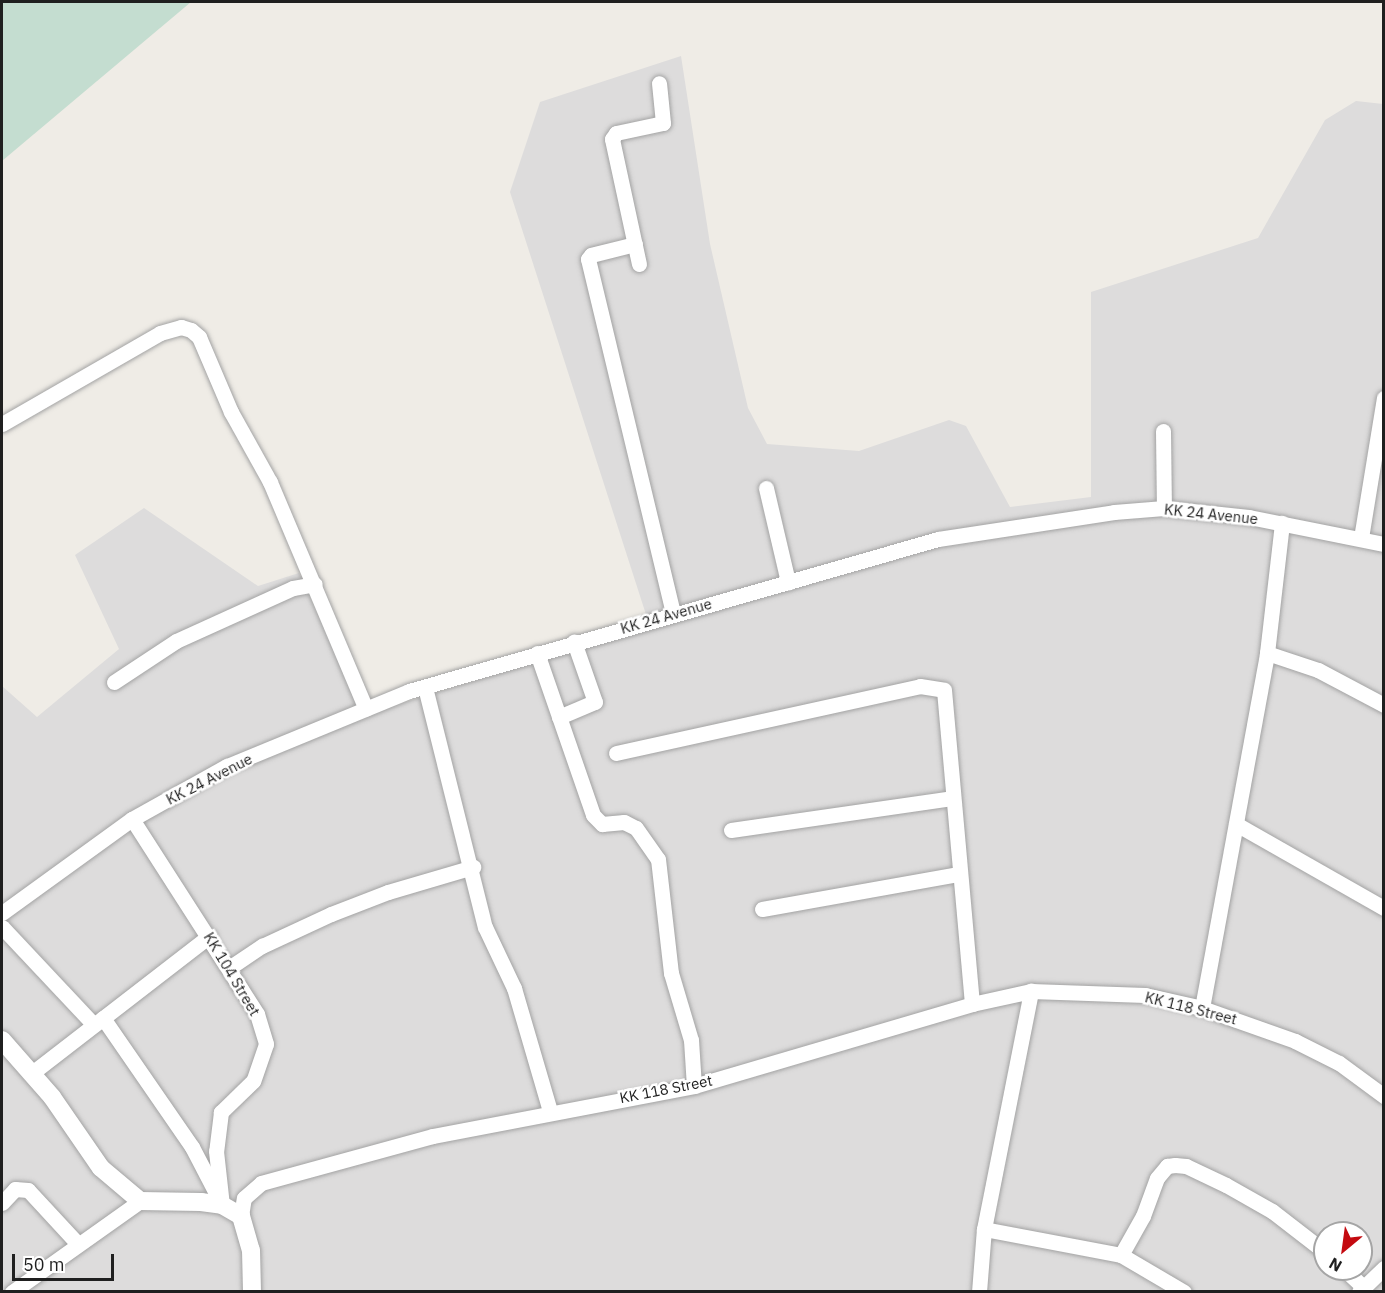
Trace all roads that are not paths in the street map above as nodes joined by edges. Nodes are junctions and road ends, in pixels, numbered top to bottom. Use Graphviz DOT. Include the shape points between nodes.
graph roads {
  1 [pos="659,83"];
  2 [pos="635,244"];
  3 [pos="639,264"];
  4 [pos="1383,398"];
  5 [pos="2,424"];
  6 [pos="1163,431"];
  7 [pos="766,488"];
  8 [pos="1164,508"];
  9 [pos="1282,523"];
  10 [pos="1361,538"];
  11 [pos="1383,544"];
  12 [pos="788,582"];
  13 [pos="315,584"];
  14 [pos="673,613"];
  15 [pos="574,642"];
  16 [pos="537,653"];
  17 [pos="1267,653"];
  18 [pos="114,682"];
  19 [pos="425,687"];
  20 [pos="1383,705"];
  21 [pos="366,709"];
  22 [pos="559,717"];
  23 [pos="616,753"];
  24 [pos="952,798"];
  25 [pos="132,819"];
  26 [pos="1236,824"];
  27 [pos="731,830"];
  28 [pos="472,867"];
  29 [pos="959,874"];
  30 [pos="1383,908"];
  31 [pos="762,909"];
  32 [pos="2,913"];
  33 [pos="2,927"];
  34 [pos="208,936"];
  35 [pos="229,968"];
  36 [pos="1031,991"];
  37 [pos="972,1004"];
  38 [pos="1202,1008"];
  39 [pos="99,1021"];
  40 [pos="2,1040"];
  41 [pos="32,1073"];
  42 [pos="694,1086"];
  43 [pos="1383,1096"];
  44 [pos="550,1111"];
  45 [pos="140,1201"];
  46 [pos="2,1203"];
  47 [pos="222,1205"];
  48 [pos="241,1216"];
  49 [pos="984,1229"];
  50 [pos="77,1243"];
  51 [pos="1313,1243"];
  52 [pos="1121,1255"];
  53 [pos="1383,1268"];
  54 [pos="1361,1289"];
  55 [pos="12,1292"];
  56 [pos="252,1292"];
  57 [pos="979,1292"];
  58 [pos="1184,1292"];
  1 -- 2 [label="street" via="663,123 616,133 612,138"];
  2 -- 3 [label="street"];
  2 -- 14 [label="street" via="591,255 588,260"];
  4 -- 10 [label="street"];
  5 -- 13 [label="street" via="160,333 181,327 191,330 199,337 231,412 270,482"];
  6 -- 8 [label="street"];
  7 -- 12 [label="street"];
  8 -- 9 [label="street, KK 24 Avenue"];
  8 -- 12 [label="street, KK 24 Avenue" via="938,539"];
  9 -- 10 [label="street, KK 24 Avenue"];
  9 -- 17 [label="street"];
  10 -- 11 [label="street, KK 24 Avenue"];
  12 -- 14 [label="street, KK 24 Avenue"];
  13 -- 18 [label="street" via="293,588 176,641"];
  13 -- 21 [label="street"];
  14 -- 15 [label="street, KK 24 Avenue"];
  15 -- 16 [label="street, KK 24 Avenue"];
  15 -- 22 [label="street" via="595,702"];
  16 -- 19 [label="street, KK 24 Avenue"];
  16 -- 22 [label="street"];
  17 -- 20 [label="street" via="1318,670"];
  17 -- 26 [label="street"];
  19 -- 21 [label="street, KK 24 Avenue"];
  19 -- 28 [label="street"];
  21 -- 25 [label="street, KK 24 Avenue" via="227,766"];
  22 -- 42 [label="street" via="597,822 624,822 636,828 658,859 671,973 692,1040"];
  23 -- 24 [label="street" via="909,688 936,686 944,690 946,700"];
  24 -- 27 [label="street"];
  24 -- 29 [label="street"];
  25 -- 32 [label="street, KK 24 Avenue"];
  25 -- 34 [label="street, KK 104 Street"];
  26 -- 30 [label="street"];
  26 -- 38 [label="street"];
  28 -- 35 [label="street" via="331,914 262,946"];
  28 -- 44 [label="street" via="485,927 514,988"];
  29 -- 31 [label="street"];
  29 -- 37 [label="street"];
  33 -- 39 [label="street"];
  34 -- 35 [label="street, KK 104 Street"];
  34 -- 39 [label="street"];
  35 -- 47 [label="street, KK 104 Street" via="258,1014 266,1044 253,1081 221,1112 216,1151"];
  36 -- 37 [label="street, KK 118 Street"];
  36 -- 38 [label="street, KK 118 Street" via="1145,995"];
  36 -- 49 [label="street"];
  37 -- 42 [label="street, KK 118 Street"];
  38 -- 43 [label="street, KK 118 Street" via="1295,1041 1339,1063"];
  39 -- 41 [label="street"];
  39 -- 47 [label="street" via="192,1147"];
  40 -- 41 [label="street"];
  41 -- 45 [label="street" via="101,1168"];
  42 -- 44 [label="street, KK 118 Street"];
  44 -- 48 [label="street, KK 118 Street" via="433,1136 261,1183 244,1198"];
  45 -- 47 [label="street"];
  45 -- 50 [label="street"];
  46 -- 50 [label="street" via="15,1189 28,1190"];
  47 -- 48 [label="street"];
  48 -- 56 [label="street" via="251,1250"];
  49 -- 52 [label="street"];
  49 -- 57 [label="street"];
  50 -- 55 [label="street"];
  51 -- 52 [label="street" via="1244,1195 1185,1166 1175,1165 1167,1166 1157,1178 1143,1216"];
  52 -- 58 [label="street" via="1173,1281"];
  53 -- 54 [label="street"];
}
